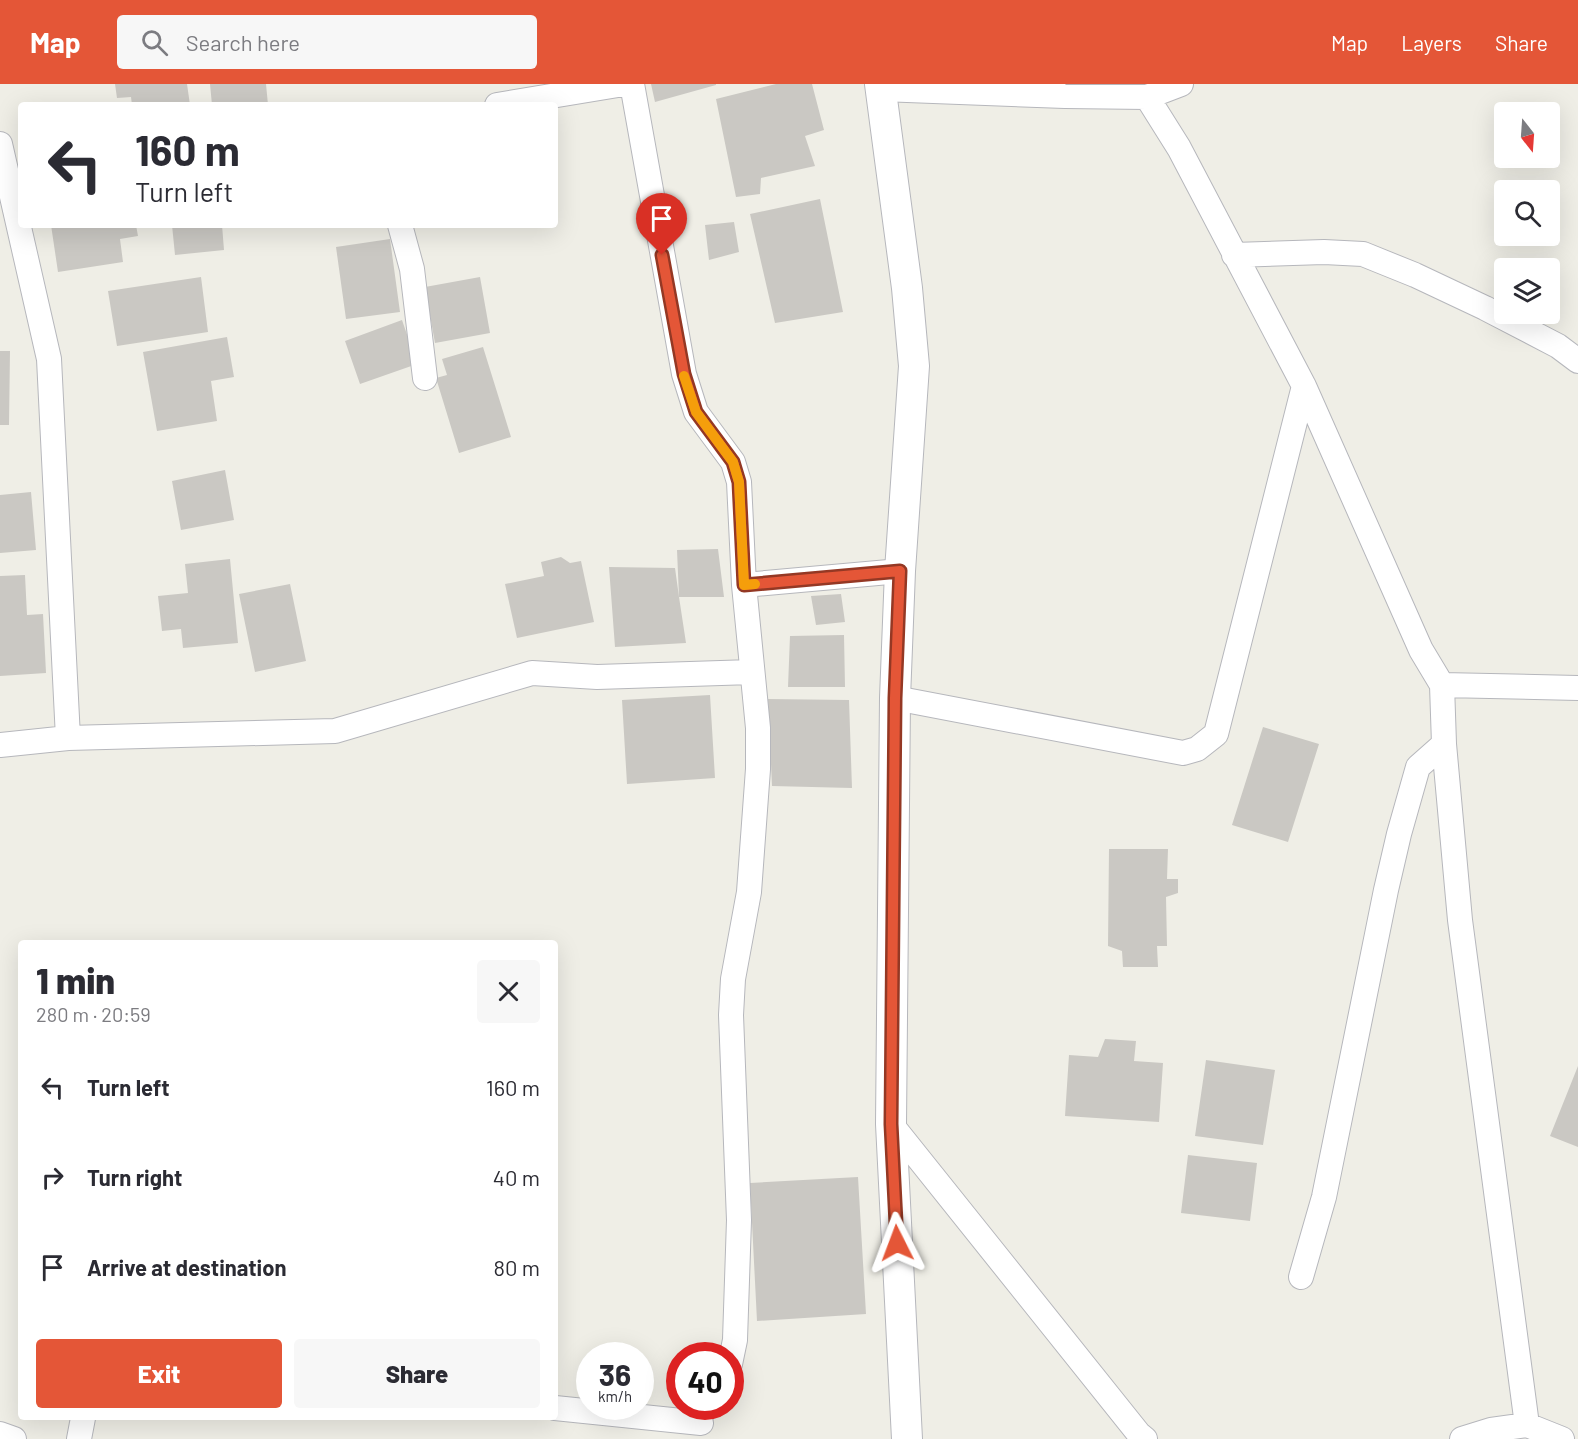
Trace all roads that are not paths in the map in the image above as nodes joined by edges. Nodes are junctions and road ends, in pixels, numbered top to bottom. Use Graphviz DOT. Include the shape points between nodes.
graph roads {
  1 [pos="624,84"];
  2 [pos="632,84"];
  3 [pos="1180,84"];
  4 [pos="880,86"];
  5 [pos="1147,97"];
  6 [pos="515,102"];
  7 [pos="0,144"];
  8 [pos="18,223"];
  9 [pos="19,228"];
  10 [pos="401,228"];
  11 [pos="1234,255"];
  12 [pos="1578,361"];
  13 [pos="425,378"];
  14 [pos="1304,386"];
  15 [pos="900,571"];
  16 [pos="744,585"];
  17 [pos="753,672"];
  18 [pos="1442,685"];
  19 [pos="1578,688"];
  20 [pos="895,698"];
  21 [pos="68,738"];
  22 [pos="1444,744"];
  23 [pos="0,745"];
  24 [pos="891,1124"];
  25 [pos="1301,1277"];
  26 [pos="735,1342"];
  27 [pos="558,1408"];
  28 [pos="83,1420"];
  29 [pos="702,1423"];
  30 [pos="1527,1425"];
  31 [pos="0,1434"];
  32 [pos="14,1439"];
  33 [pos="79,1439"];
  34 [pos="907,1439"];
  35 [pos="1145,1439"];
  36 [pos="1461,1439"];
  37 [pos="1562,1439"];
  1 -- 6 [label="street"];
  2 -- 16 [label="street" via="684,374 696,412 733,462 739,482"];
  3 -- 5 [label="street"];
  4 -- 5 [label="street"];
  4 -- 15 [label="street" via="914,366"];
  5 -- 11 [label="street" via="1179,148"];
  7 -- 8 [label="street"];
  9 -- 21 [label="street" via="49,359"];
  10 -- 13 [label="street" via="412,270"];
  11 -- 12 [label="street" via="1363,254 1485,308 1558,346"];
  11 -- 14 [label="street"];
  14 -- 18 [label="street" via="1421,650"];
  14 -- 20 [label="street" via="1216,734 1197,749 1183,753"];
  15 -- 16 [label="street"];
  15 -- 20 [label="street"];
  16 -- 17 [label="street"];
  17 -- 21 [label="street" via="597,676 532,673 335,731"];
  17 -- 26 [label="street" via="758,769 749,892 733,979 731,1015 739,1220"];
  18 -- 19 [label="street"];
  18 -- 22 [label="street"];
  20 -- 24 [label="street"];
  21 -- 23 [label="street"];
  22 -- 25 [label="street" via="1418,767 1399,834 1324,1197"];
  22 -- 30 [label="street" via="1460,920"];
  24 -- 34 [label="street"];
  24 -- 35 [label="street"];
  27 -- 29 [label="street"];
  28 -- 33 [label="street"];
  30 -- 36 [label="street"];
  30 -- 37 [label="street"];
  31 -- 32 [label="street"];
}
